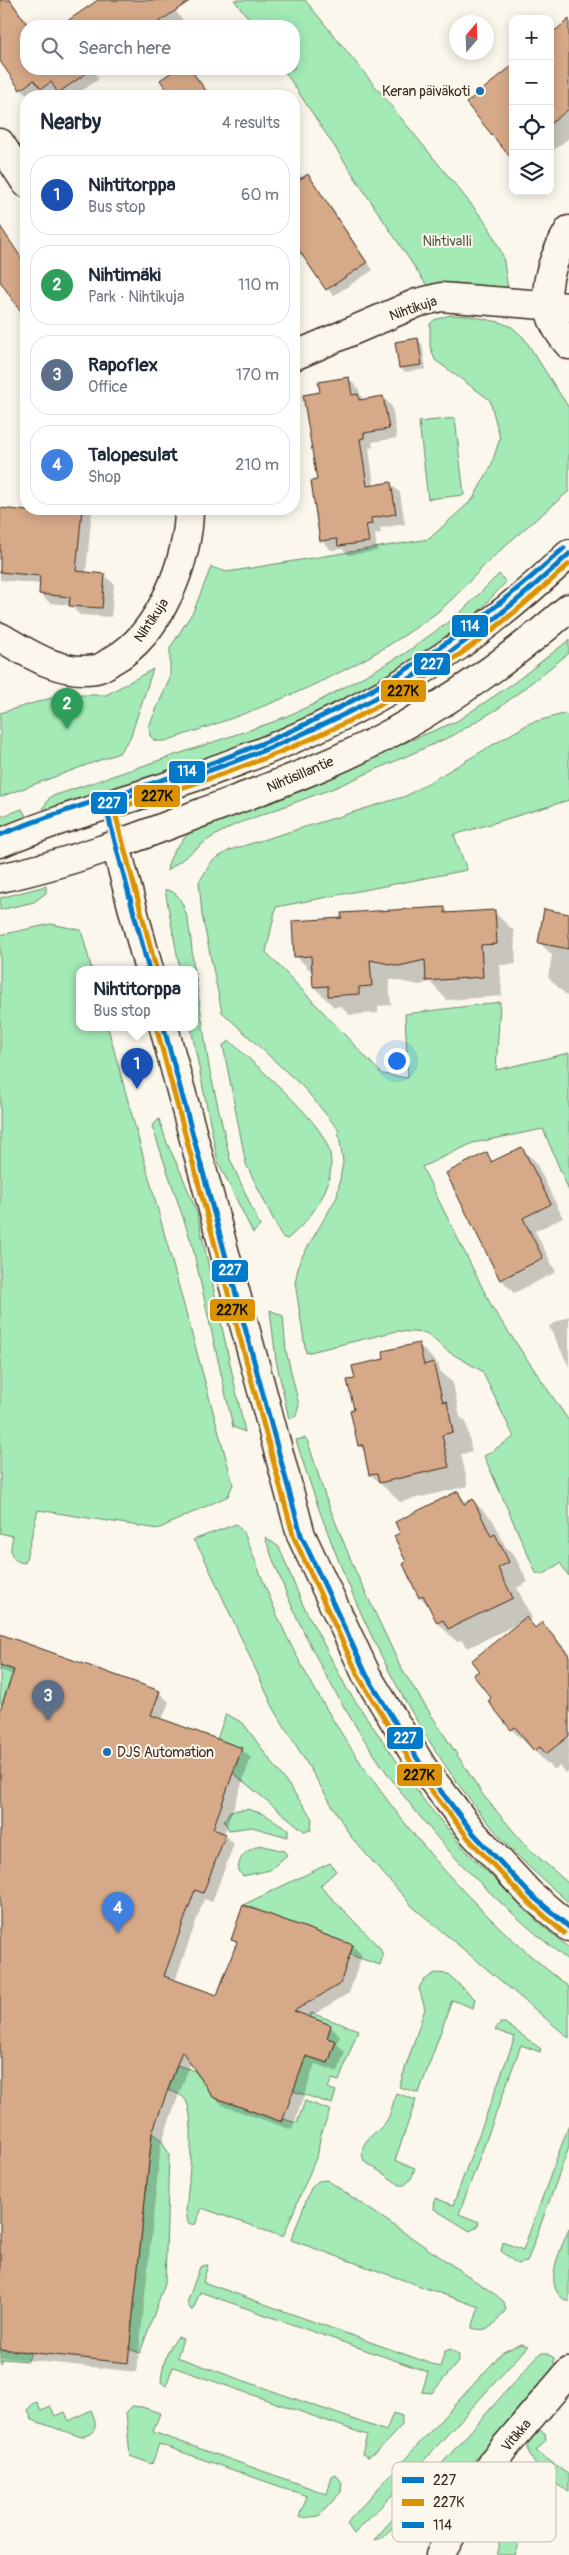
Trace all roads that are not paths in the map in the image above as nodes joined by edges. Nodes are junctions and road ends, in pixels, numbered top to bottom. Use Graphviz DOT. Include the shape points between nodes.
graph roads {
  1 [pos="0,143"];
  2 [pos="20,174"];
  3 [pos="569,230"];
  4 [pos="558,307"];
  5 [pos="569,345"];
  6 [pos="300,353"];
  7 [pos="189,515"];
  8 [pos="569,554"];
  9 [pos="569,608"];
  10 [pos="0,637"];
  11 [pos="105,804"];
  12 [pos="0,843"];
  13 [pos="116,846"];
  14 [pos="0,878"];
  15 [pos="148,966"];
  16 [pos="165,1031"];
  17 [pos="569,1927"];
  18 [pos="569,2372"];
  19 [pos="492,2462"];
  20 [pos="447,2542"];
  21 [pos="440,2555"];
  1 -- 2 [label="street"];
  3 -- 4 [label="street" via="548,275"];
  4 -- 5 [label="street"];
  4 -- 6 [label="street, Nihtikuja" via="441,298 417,303"];
  7 -- 10 [label="street, Nihtikuja" via="189,527 173,587 142,638 126,653 98,669 76,670 47,663"];
  8 -- 11 [label="street" via="526,594 458,647 376,698 272,747 171,785"];
  9 -- 13 [label="street, Nihtisillantie" via="474,681 392,732 319,767"];
  11 -- 12 [label="street"];
  11 -- 13 [label="street"];
  13 -- 14 [label="street, Nihtisillantie"];
  13 -- 15 [label="street"];
  16 -- 17 [label="street" via="301,1535 367,1676 423,1768 474,1834 530,1894"];
  18 -- 19 [label="street, Vitikka"];
  20 -- 21 [label="street, Vitikka"];
}
